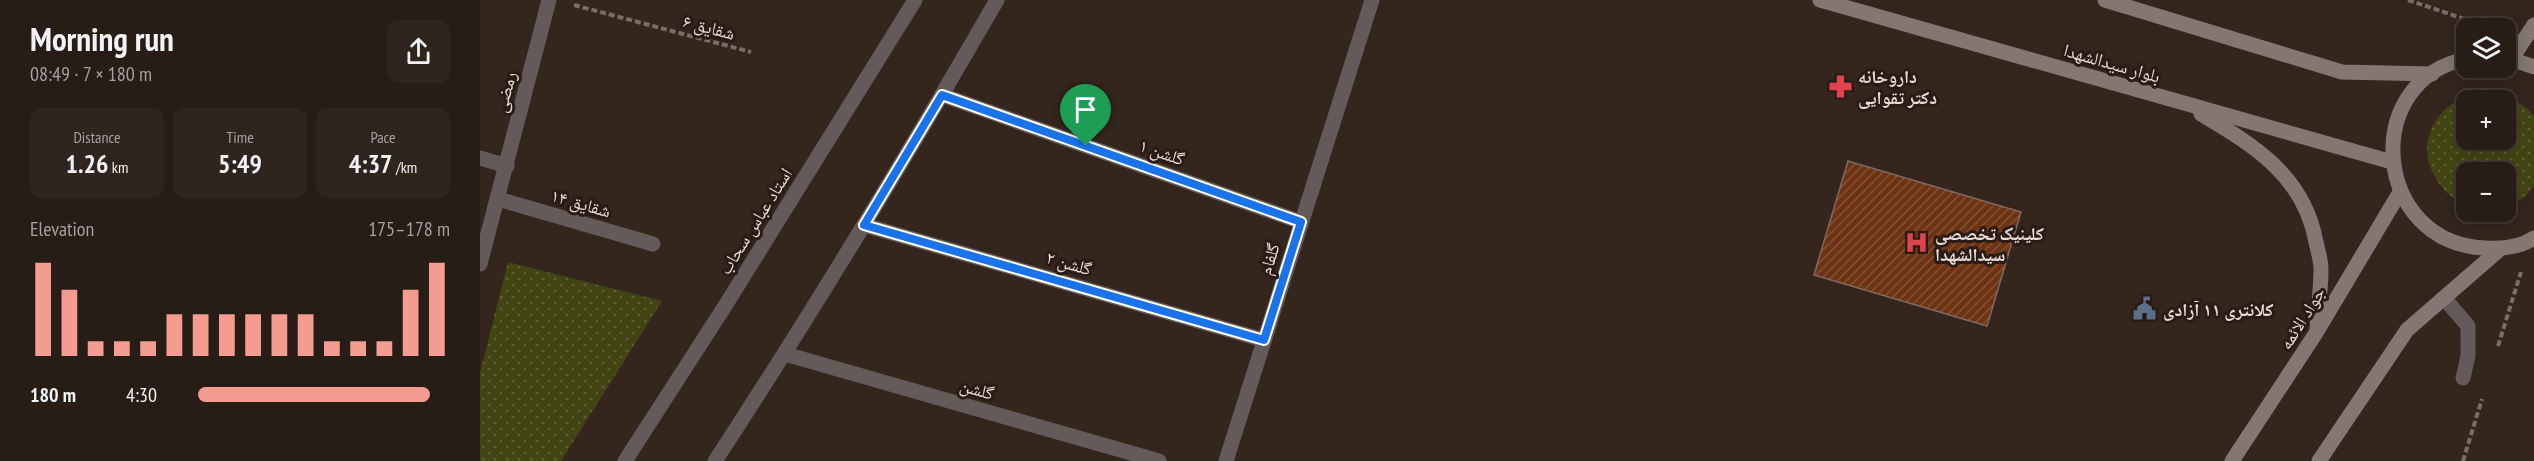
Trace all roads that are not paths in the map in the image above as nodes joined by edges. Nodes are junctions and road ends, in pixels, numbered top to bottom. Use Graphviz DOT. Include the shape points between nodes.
graph roads {
  1 [pos="549,0"];
  2 [pos="915,0"];
  3 [pos="997,0"];
  4 [pos="1372,0"];
  5 [pos="1820,0"];
  6 [pos="2105,0"];
  7 [pos="2534,25"];
  8 [pos="2516,47"];
  9 [pos="2516,60"];
  10 [pos="2456,62"];
  11 [pos="2534,67"];
  12 [pos="2432,74"];
  13 [pos="942,95"];
  14 [pos="2183,103"];
  15 [pos="480,158"];
  16 [pos="2392,162"];
  17 [pos="507,166"];
  18 [pos="2400,192"];
  19 [pos="498,199"];
  20 [pos="1301,222"];
  21 [pos="864,225"];
  22 [pos="2534,238"];
  23 [pos="653,244"];
  24 [pos="2500,249"];
  25 [pos="480,264"];
  26 [pos="2444,298"];
  27 [pos="2316,333"];
  28 [pos="1264,340"];
  29 [pos="785,354"];
  30 [pos="2463,378"];
  31 [pos="625,461"];
  32 [pos="715,461"];
  33 [pos="1159,461"];
  34 [pos="1226,461"];
  35 [pos="2232,461"];
  36 [pos="2319,461"];
  1 -- 17 [label="street, رمضی"];
  2 -- 31 [label="street, استاد عباس سحاب"];
  3 -- 13 [label="street"];
  4 -- 20 [label="street, گلفام"];
  5 -- 14 [label="main road, بلوار سیدالشهدا"];
  6 -- 12 [label="main road" via="2342,72"];
  7 -- 8 [label="main road"];
  9 -- 11 [label="main road"];
  10 -- 12 [label="main road"];
  12 -- 16 [label="main road" via="2413,91 2400,113 2393,137"];
  13 -- 20 [label="street, گلشن ۱"];
  13 -- 21 [label="street"];
  14 -- 16 [label="main road, بلوار سیدالشهدا"];
  14 -- 27 [label="main road" via="2229,131 2291,182 2312,219 2321,268"];
  15 -- 17 [label="street"];
  16 -- 18 [label="main road"];
  17 -- 19 [label="street, رمضی"];
  18 -- 24 [label="main road" via="2416,218 2440,237 2469,248"];
  18 -- 27 [label="main road, جواد الائمه"];
  19 -- 23 [label="street, شقایق ۱۴"];
  19 -- 25 [label="street, رمضی"];
  20 -- 28 [label="street, گلفام"];
  21 -- 28 [label="street, گلشن ۲"];
  21 -- 29 [label="street"];
  22 -- 24 [label="main road"];
  24 -- 26 [label="main road"];
  26 -- 30 [label="street" via="2468,326"];
  26 -- 36 [label="main road" via="2407,330"];
  27 -- 35 [label="main road, جواد الائمه"];
  28 -- 34 [label="street, گلفام"];
  29 -- 32 [label="street"];
  29 -- 33 [label="street, گلشن"];
}
